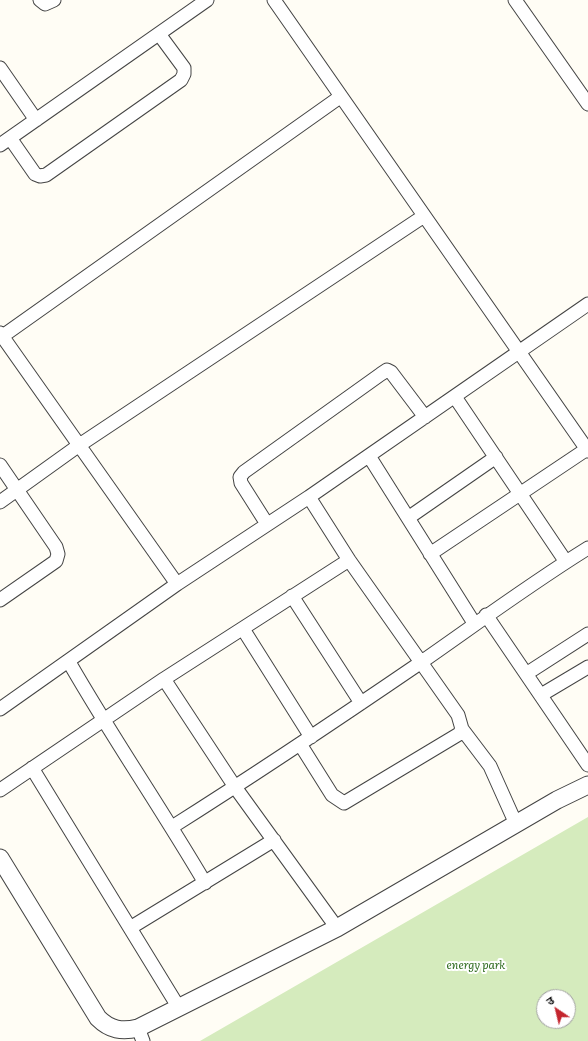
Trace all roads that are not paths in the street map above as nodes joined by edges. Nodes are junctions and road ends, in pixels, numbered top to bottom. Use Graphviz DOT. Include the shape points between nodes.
graph roads {
  1 [pos="40,0"];
  2 [pos="54,0"];
  3 [pos="207,0"];
  4 [pos="274,0"];
  5 [pos="515,0"];
  6 [pos="159,34"];
  7 [pos="0,68"];
  8 [pos="340,97"];
  9 [pos="588,104"];
  10 [pos="36,120"];
  11 [pos="5,141"];
  12 [pos="424,216"];
  13 [pos="588,304"];
  14 [pos="1,336"];
  15 [pos="518,352"];
  16 [pos="455,397"];
  17 [pos="425,418"];
  18 [pos="78,446"];
  19 [pos="587,450"];
  20 [pos="369,456"];
  21 [pos="496,457"];
  22 [pos="0,465"];
  23 [pos="17,490"];
  24 [pos="521,493"];
  25 [pos="309,498"];
  26 [pos="0,502"];
  27 [pos="408,518"];
  28 [pos="267,524"];
  29 [pos="588,548"];
  30 [pos="430,554"];
  31 [pos="349,560"];
  32 [pos="566,562"];
  33 [pos="177,584"];
  34 [pos="292,596"];
  35 [pos="0,600"];
  36 [pos="486,615"];
  37 [pos="474,623"];
  38 [pos="243,629"];
  39 [pos="588,634"];
  40 [pos="69,662"];
  41 [pos="421,662"];
  42 [pos="588,667"];
  43 [pos="526,674"];
  44 [pos="164,679"];
  45 [pos="540,695"];
  46 [pos="361,703"];
  47 [pos="0,709"];
  48 [pos="103,720"];
  49 [pos="462,729"];
  50 [pos="305,741"];
  51 [pos="588,765"];
  52 [pos="32,768"];
  53 [pos="588,785"];
  54 [pos="235,787"];
  55 [pos="0,790"];
  56 [pos="516,824"];
  57 [pos="172,828"];
  58 [pos="274,840"];
  59 [pos="0,858"];
  60 [pos="205,883"];
  61 [pos="130,928"];
  62 [pos="337,928"];
  63 [pos="179,1008"];
  64 [pos="140,1035"];
  1 -- 2 [label="street" via="45,4"];
  3 -- 6 [label="street"];
  4 -- 8 [label="street"];
  5 -- 9 [label="street"];
  6 -- 10 [label="street"];
  6 -- 11 [label="street" via="184,68 181,80 46,175 35,174"];
  7 -- 10 [label="street"];
  8 -- 12 [label="street"];
  8 -- 14 [label="street"];
  10 -- 11 [label="street"];
  12 -- 15 [label="street"];
  12 -- 18 [label="street"];
  13 -- 15 [label="street"];
  14 -- 18 [label="street"];
  15 -- 16 [label="street"];
  15 -- 19 [label="street"];
  16 -- 17 [label="street"];
  16 -- 21 [label="street"];
  17 -- 20 [label="street"];
  17 -- 28 [label="street" via="391,372 387,370 381,374 240,477 241,484"];
  18 -- 23 [label="street"];
  18 -- 33 [label="street"];
  19 -- 24 [label="street"];
  20 -- 25 [label="street"];
  20 -- 27 [label="street"];
  21 -- 24 [label="street"];
  21 -- 27 [label="street"];
  22 -- 23 [label="street"];
  23 -- 26 [label="street"];
  23 -- 35 [label="street" via="56,547 58,554 56,561"];
  24 -- 30 [label="street"];
  24 -- 32 [label="street"];
  25 -- 28 [label="street"];
  25 -- 31 [label="street"];
  27 -- 30 [label="street"];
  28 -- 33 [label="street"];
  29 -- 32 [label="street"];
  30 -- 37 [label="street"];
  31 -- 34 [label="street"];
  31 -- 41 [label="street"];
  32 -- 36 [label="street"];
  33 -- 40 [label="street"];
  34 -- 38 [label="street"];
  34 -- 46 [label="street"];
  36 -- 37 [label="street"];
  36 -- 43 [label="street"];
  37 -- 41 [label="street"];
  38 -- 44 [label="street"];
  38 -- 50 [label="street"];
  39 -- 43 [label="street"];
  40 -- 47 [label="street"];
  40 -- 48 [label="street"];
  41 -- 46 [label="street"];
  41 -- 49 [label="street" via="458,715"];
  42 -- 45 [label="street"];
  43 -- 45 [label="street"];
  44 -- 48 [label="street"];
  44 -- 54 [label="street"];
  45 -- 51 [label="street"];
  46 -- 50 [label="street"];
  48 -- 52 [label="street"];
  48 -- 57 [label="street"];
  49 -- 50 [label="street" via="459,734 344,803 332,795"];
  49 -- 56 [label="street" via="490,766"];
  50 -- 54 [label="street"];
  52 -- 55 [label="street"];
  52 -- 61 [label="street"];
  53 -- 56 [label="street"];
  54 -- 57 [label="street"];
  54 -- 58 [label="street"];
  56 -- 62 [label="street"];
  57 -- 60 [label="street"];
  58 -- 60 [label="street"];
  58 -- 62 [label="street"];
  59 -- 64 [label="street" via="98,1018 106,1026"];
  60 -- 61 [label="street"];
  61 -- 63 [label="street"];
  62 -- 63 [label="street"];
  63 -- 64 [label="street"];
}
